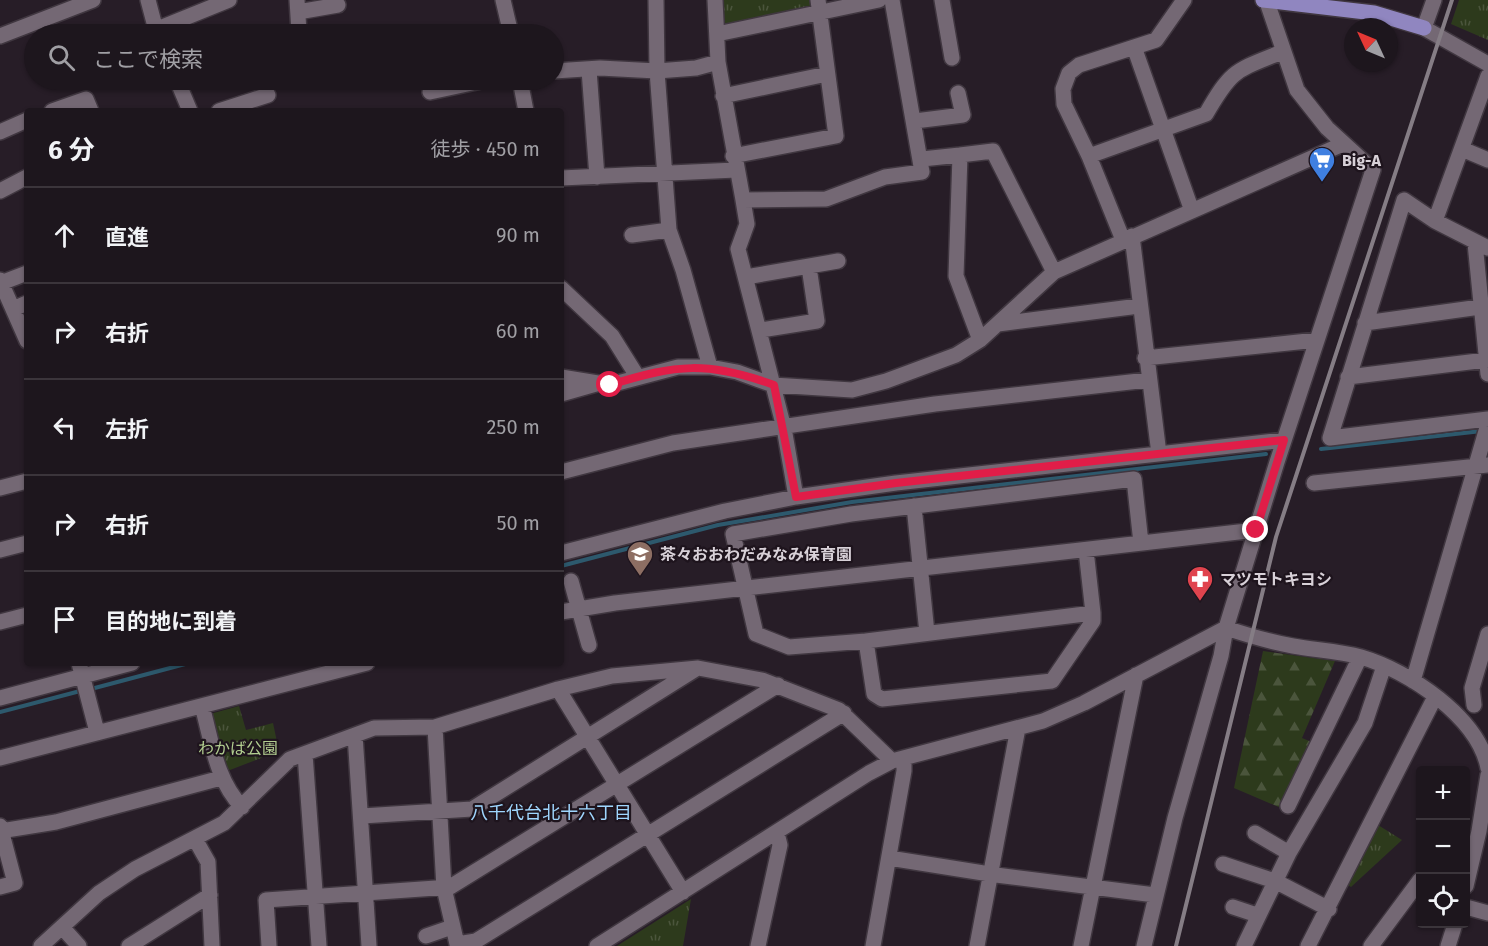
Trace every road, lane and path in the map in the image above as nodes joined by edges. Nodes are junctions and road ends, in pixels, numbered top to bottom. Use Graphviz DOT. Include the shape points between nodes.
graph roads {
  1 [pos="93,0"];
  2 [pos="148,0"];
  3 [pos="229,0"];
  4 [pos="503,0"];
  5 [pos="656,0"];
  6 [pos="715,0"];
  7 [pos="879,0"];
  8 [pos="892,0"];
  9 [pos="942,0"];
  10 [pos="1184,0"];
  11 [pos="1434,0"];
  12 [pos="1265,1"];
  13 [pos="1332,4"];
  14 [pos="338,5"];
  15 [pos="298,6"];
  16 [pos="818,6"];
  17 [pos="31,24"];
  18 [pos="154,24"];
  19 [pos="174,24"];
  20 [pos="299,24"];
  21 [pos="509,24"];
  22 [pos="24,27"];
  23 [pos="1424,28"];
  24 [pos="717,34"];
  25 [pos="0,36"];
  26 [pos="1134,47"];
  27 [pos="1282,52"];
  28 [pos="952,58"];
  29 [pos="718,62"];
  30 [pos="1488,64"];
  31 [pos="589,70"];
  32 [pos="564,71"];
  33 [pos="657,71"];
  34 [pos="827,74"];
  35 [pos="1488,76"];
  36 [pos="181,90"];
  37 [pos="439,90"];
  38 [pos="522,90"];
  39 [pos="430,92"];
  40 [pos="958,93"];
  41 [pos="268,95"];
  42 [pos="723,96"];
  43 [pos="60,108"];
  44 [pos="90,108"];
  45 [pos="189,108"];
  46 [pos="228,108"];
  47 [pos="525,108"];
  48 [pos="24,121"];
  49 [pos="915,121"];
  50 [pos="1164,128"];
  51 [pos="0,132"];
  52 [pos="1343,144"];
  53 [pos="1462,149"];
  54 [pos="960,155"];
  55 [pos="1089,156"];
  56 [pos="922,159"];
  57 [pos="1488,160"];
  58 [pos="735,163"];
  59 [pos="663,173"];
  60 [pos="597,177"];
  61 [pos="564,178"];
  62 [pos="24,179"];
  63 [pos="0,191"];
  64 [pos="742,200"];
  65 [pos="1192,211"];
  66 [pos="1435,221"];
  67 [pos="669,230"];
  68 [pos="632,235"];
  69 [pos="1127,238"];
  70 [pos="1482,246"];
  71 [pos="837,261"];
  72 [pos="809,267"];
  73 [pos="1054,272"];
  74 [pos="24,274"];
  75 [pos="746,277"];
  76 [pos="1,282"];
  77 [pos="564,291"];
  78 [pos="20,306"];
  79 [pos="1139,306"];
  80 [pos="1480,307"];
  81 [pos="1365,323"];
  82 [pos="998,324"];
  83 [pos="24,326"];
  84 [pos="761,330"];
  85 [pos="980,340"];
  86 [pos="1317,340"];
  87 [pos="1145,358"];
  88 [pos="1487,360"];
  89 [pos="710,367"];
  90 [pos="637,376"];
  91 [pos="564,377"];
  92 [pos="1348,377"];
  93 [pos="1148,380"];
  94 [pos="599,383"];
  95 [pos="774,385"];
  96 [pos="564,393"];
  97 [pos="1487,427"];
  98 [pos="784,428"];
  99 [pos="1284,440"];
  100 [pos="1159,454"];
  101 [pos="1482,466"];
  102 [pos="564,471"];
  103 [pos="24,482"];
  104 [pos="1314,483"];
  105 [pos="0,488"];
  106 [pos="796,497"];
  107 [pos="914,506"];
  108 [pos="1256,530"];
  109 [pos="1141,543"];
  110 [pos="24,544"];
  111 [pos="0,550"];
  112 [pos="1086,550"];
  113 [pos="564,552"];
  114 [pos="920,568"];
  115 [pos="570,581"];
  116 [pos="745,588"];
  117 [pos="578,608"];
  118 [pos="564,611"];
  119 [pos="1093,613"];
  120 [pos="24,616"];
  121 [pos="0,622"];
  122 [pos="1226,628"];
  123 [pos="927,633"];
  124 [pos="1488,634"];
  125 [pos="866,641"];
  126 [pos="589,645"];
  127 [pos="1360,657"];
  128 [pos="117,666"];
  129 [pos="355,666"];
  130 [pos="1384,666"];
  131 [pos="698,668"];
  132 [pos="82,673"];
  133 [pos="1136,675"];
  134 [pos="1413,681"];
  135 [pos="778,685"];
  136 [pos="558,689"];
  137 [pos="1435,697"];
  138 [pos="0,698"];
  139 [pos="1481,701"];
  140 [pos="202,706"];
  141 [pos="844,713"];
  142 [pos="1463,722"];
  143 [pos="435,727"];
  144 [pos="1018,728"];
  145 [pos="97,732"];
  146 [pos="355,735"];
  147 [pos="587,736"];
  148 [pos="305,754"];
  149 [pos="0,758"];
  150 [pos="898,760"];
  151 [pos="1488,768"];
  152 [pos="1488,775"];
  153 [pos="221,778"];
  154 [pos="618,785"];
  155 [pos="1288,806"];
  156 [pos="242,807"];
  157 [pos="440,811"];
  158 [pos="362,816"];
  159 [pos="0,829"];
  160 [pos="1255,832"];
  161 [pos="777,833"];
  162 [pos="1477,833"];
  163 [pos="648,834"];
  164 [pos="195,838"];
  165 [pos="1290,853"];
  166 [pos="889,858"];
  167 [pos="1223,864"];
  168 [pos="1468,874"];
  169 [pos="991,875"];
  170 [pos="1275,881"];
  171 [pos="1416,885"];
  172 [pos="0,887"];
  173 [pos="1092,887"];
  174 [pos="444,888"];
  175 [pos="683,892"];
  176 [pos="365,894"];
  177 [pos="210,895"];
  178 [pos="1155,895"];
  179 [pos="316,897"];
  180 [pos="1233,907"];
  181 [pos="1470,908"];
  182 [pos="1329,909"];
  183 [pos="1488,913"];
  184 [pos="1257,915"];
  185 [pos="62,927"];
  186 [pos="452,927"];
  187 [pos="1454,928"];
  188 [pos="426,936"];
  189 [pos="40,946"];
  190 [pos="79,946"];
  191 [pos="129,946"];
  192 [pos="212,946"];
  193 [pos="269,946"];
  194 [pos="319,946"];
  195 [pos="369,946"];
  196 [pos="597,946"];
  197 [pos="758,946"];
  198 [pos="873,946"];
  199 [pos="977,946"];
  200 [pos="1081,946"];
  201 [pos="1144,946"];
  202 [pos="1244,946"];
  203 [pos="1308,946"];
  204 [pos="1371,946"];
  205 [pos="1448,946"];
  1 -- 17 [label="street"];
  2 -- 18 [label="street"];
  3 -- 19 [label="street"];
  4 -- 21 [label="street"];
  5 -- 33 [label="street"];
  6 -- 24 [label="street"];
  7 -- 16 [label="street"];
  8 -- 49 [label="street"];
  9 -- 28 [label="street"];
  10 -- 26 [label="street" via="1156,40"];
  11 -- 23 [label="street"];
  12 -- 13 [label="main road"];
  12 -- 27 [label="street"];
  13 -- 23 [label="main road"];
  14 -- 15 [label="street"];
  15 -- 20 [label="street"];
  16 -- 24 [label="street"];
  16 -- 34 [label="street"];
  22 -- 25 [label="street"];
  23 -- 30 [label="street"];
  24 -- 29 [label="street"];
  26 -- 50 [label="street"];
  26 -- 55 [label="street" via="1080,65 1069,73 1063,89 1064,104"];
  27 -- 50 [label="street" via="1237,71 1225,81 1206,114"];
  27 -- 52 [label="street" via="1308,107"];
  29 -- 33 [label="street"];
  29 -- 42 [label="street"];
  31 -- 32 [label="street"];
  31 -- 33 [label="street"];
  31 -- 60 [label="street"];
  33 -- 59 [label="street"];
  34 -- 42 [label="street"];
  34 -- 58 [label="street" via="836,136"];
  35 -- 53 [label="street"];
  36 -- 45 [label="street"];
  37 -- 39 [label="street"];
  38 -- 47 [label="street"];
  40 -- 49 [label="street" via="963,115"];
  41 -- 46 [label="street"];
  42 -- 58 [label="street"];
  43 -- 44 [label="street" via="86,99"];
  48 -- 51 [label="street"];
  49 -- 56 [label="street"];
  50 -- 55 [label="street"];
  50 -- 65 [label="street"];
  52 -- 65 [label="street"];
  52 -- 86 [label="street" via="1373,170"];
  53 -- 57 [label="street"];
  53 -- 66 [label="street"];
  54 -- 56 [label="street"];
  54 -- 73 [label="street" via="993,151"];
  54 -- 85 [label="street" via="956,276"];
  55 -- 69 [label="street"];
  56 -- 64 [label="street" via="922,172 885,177 826,200"];
  58 -- 59 [label="street"];
  58 -- 64 [label="street"];
  59 -- 60 [label="street"];
  59 -- 67 [label="street"];
  60 -- 61 [label="street"];
  62 -- 63 [label="street"];
  64 -- 75 [label="street" via="747,224 738,249"];
  65 -- 69 [label="street"];
  66 -- 70 [label="street"];
  66 -- 81 [label="street" via="1404,200"];
  67 -- 68 [label="street"];
  67 -- 89 [label="street"];
  69 -- 73 [label="street"];
  69 -- 79 [label="street"];
  70 -- 80 [label="street"];
  71 -- 72 [label="street"];
  72 -- 75 [label="street"];
  72 -- 84 [label="street" via="817,321"];
  73 -- 82 [label="street"];
  74 -- 76 [label="street"];
  75 -- 84 [label="street"];
  76 -- 78 [label="street"];
  77 -- 90 [label="street" via="612,336"];
  78 -- 83 [label="street"];
  79 -- 82 [label="street"];
  79 -- 87 [label="street"];
  80 -- 81 [label="street"];
  80 -- 88 [label="street"];
  81 -- 92 [label="street"];
  82 -- 85 [label="street"];
  84 -- 95 [label="street"];
  85 -- 95 [label="street" via="957,355 852,390"];
  86 -- 87 [label="street"];
  86 -- 99 [label="street"];
  87 -- 93 [label="street"];
  88 -- 92 [label="street"];
  89 -- 90 [label="street" via="678,367"];
  89 -- 95 [label="street"];
  90 -- 94 [label="street" via="610,385"];
  91 -- 94 [label="street"];
  92 -- 97 [label="street" via="1330,438"];
  93 -- 98 [label="street" via="935,404"];
  93 -- 100 [label="street"];
  94 -- 96 [label="street"];
  95 -- 98 [label="street"];
  97 -- 101 [label="street"];
  98 -- 102 [label="street" via="674,443"];
  98 -- 106 [label="street"];
  99 -- 100 [label="street"];
  99 -- 108 [label="street"];
  100 -- 106 [label="street"];
  101 -- 104 [label="street"];
  101 -- 134 [label="street"];
  103 -- 105 [label="street"];
  106 -- 113 [label="street"];
  107 -- 109 [label="street" via="1134,478"];
  107 -- 114 [label="street"];
  107 -- 116 [label="street" via="733,534"];
  108 -- 109 [label="street"];
  108 -- 122 [label="street"];
  109 -- 112 [label="street"];
  110 -- 111 [label="street"];
  112 -- 114 [label="street"];
  112 -- 119 [label="street"];
  114 -- 116 [label="street"];
  114 -- 123 [label="street"];
  115 -- 117 [label="street"];
  116 -- 117 [label="street"];
  116 -- 125 [label="street" via="756,634 764,639 789,647"];
  117 -- 118 [label="street"];
  117 -- 126 [label="street"];
  119 -- 123 [label="street"];
  119 -- 125 [label="street" via="1093,621 1053,681 882,699 874,694"];
  120 -- 121 [label="street"];
  122 -- 127 [label="street" via="1290,646"];
  122 -- 133 [label="street"];
  122 -- 178 [label="street"];
  123 -- 125 [label="street"];
  124 -- 139 [label="street" via="1472,688"];
  127 -- 130 [label="street"];
  127 -- 155 [label="street"];
  128 -- 132 [label="street"];
  129 -- 140 [label="street"];
  130 -- 134 [label="street"];
  130 -- 165 [label="street" via="1365,723"];
  131 -- 135 [label="street"];
  131 -- 136 [label="street" via="619,674"];
  131 -- 147 [label="street"];
  132 -- 138 [label="street"];
  132 -- 145 [label="street"];
  133 -- 144 [label="street" via="1084,703"];
  133 -- 173 [label="street"];
  134 -- 137 [label="street"];
  135 -- 141 [label="street"];
  135 -- 154 [label="street"];
  136 -- 143 [label="street"];
  136 -- 147 [label="street"];
  137 -- 142 [label="street"];
  137 -- 182 [label="street"];
  139 -- 142 [label="street"];
  140 -- 145 [label="street"];
  140 -- 153 [label="street"];
  141 -- 150 [label="street"];
  141 -- 163 [label="street"];
  142 -- 151 [label="street" via="1479,741"];
  143 -- 146 [label="street" via="374,728"];
  143 -- 157 [label="street"];
  144 -- 150 [label="street"];
  144 -- 169 [label="street"];
  145 -- 149 [label="street"];
  146 -- 148 [label="street"];
  146 -- 158 [label="street"];
  147 -- 154 [label="street"];
  147 -- 157 [label="street" via="472,809"];
  148 -- 156 [label="street" via="290,759"];
  148 -- 179 [label="street"];
  150 -- 161 [label="street" via="869,773"];
  150 -- 166 [label="street" via="904,771"];
  152 -- 162 [label="street"];
  153 -- 156 [label="street"];
  153 -- 159 [label="street" via="56,822"];
  154 -- 163 [label="street"];
  154 -- 174 [label="street"];
  156 -- 164 [label="street" via="224,823"];
  157 -- 158 [label="street"];
  157 -- 174 [label="street"];
  158 -- 176 [label="street"];
  159 -- 172 [label="street" via="15,883"];
  160 -- 165 [label="street"];
  161 -- 175 [label="street"];
  161 -- 197 [label="street" via="780,845"];
  162 -- 168 [label="street"];
  163 -- 175 [label="street"];
  163 -- 186 [label="street" via="476,941 457,944"];
  164 -- 177 [label="street" via="208,862"];
  164 -- 185 [label="street" via="99,893"];
  165 -- 170 [label="street"];
  166 -- 169 [label="street"];
  166 -- 198 [label="street"];
  167 -- 170 [label="street"];
  169 -- 173 [label="street"];
  169 -- 199 [label="street"];
  170 -- 182 [label="street"];
  170 -- 184 [label="street"];
  171 -- 204 [label="street"];
  173 -- 178 [label="street"];
  173 -- 200 [label="street"];
  174 -- 176 [label="street"];
  174 -- 186 [label="street"];
  175 -- 196 [label="street"];
  176 -- 179 [label="street"];
  176 -- 195 [label="street"];
  177 -- 191 [label="street"];
  177 -- 192 [label="street"];
  178 -- 201 [label="street"];
  179 -- 193 [label="street" via="266,900"];
  179 -- 194 [label="street"];
  180 -- 184 [label="street"];
  181 -- 183 [label="street"];
  182 -- 203 [label="street"];
  184 -- 202 [label="street"];
  185 -- 189 [label="street"];
  185 -- 190 [label="street"];
  186 -- 188 [label="street"];
  187 -- 205 [label="street"];
}
